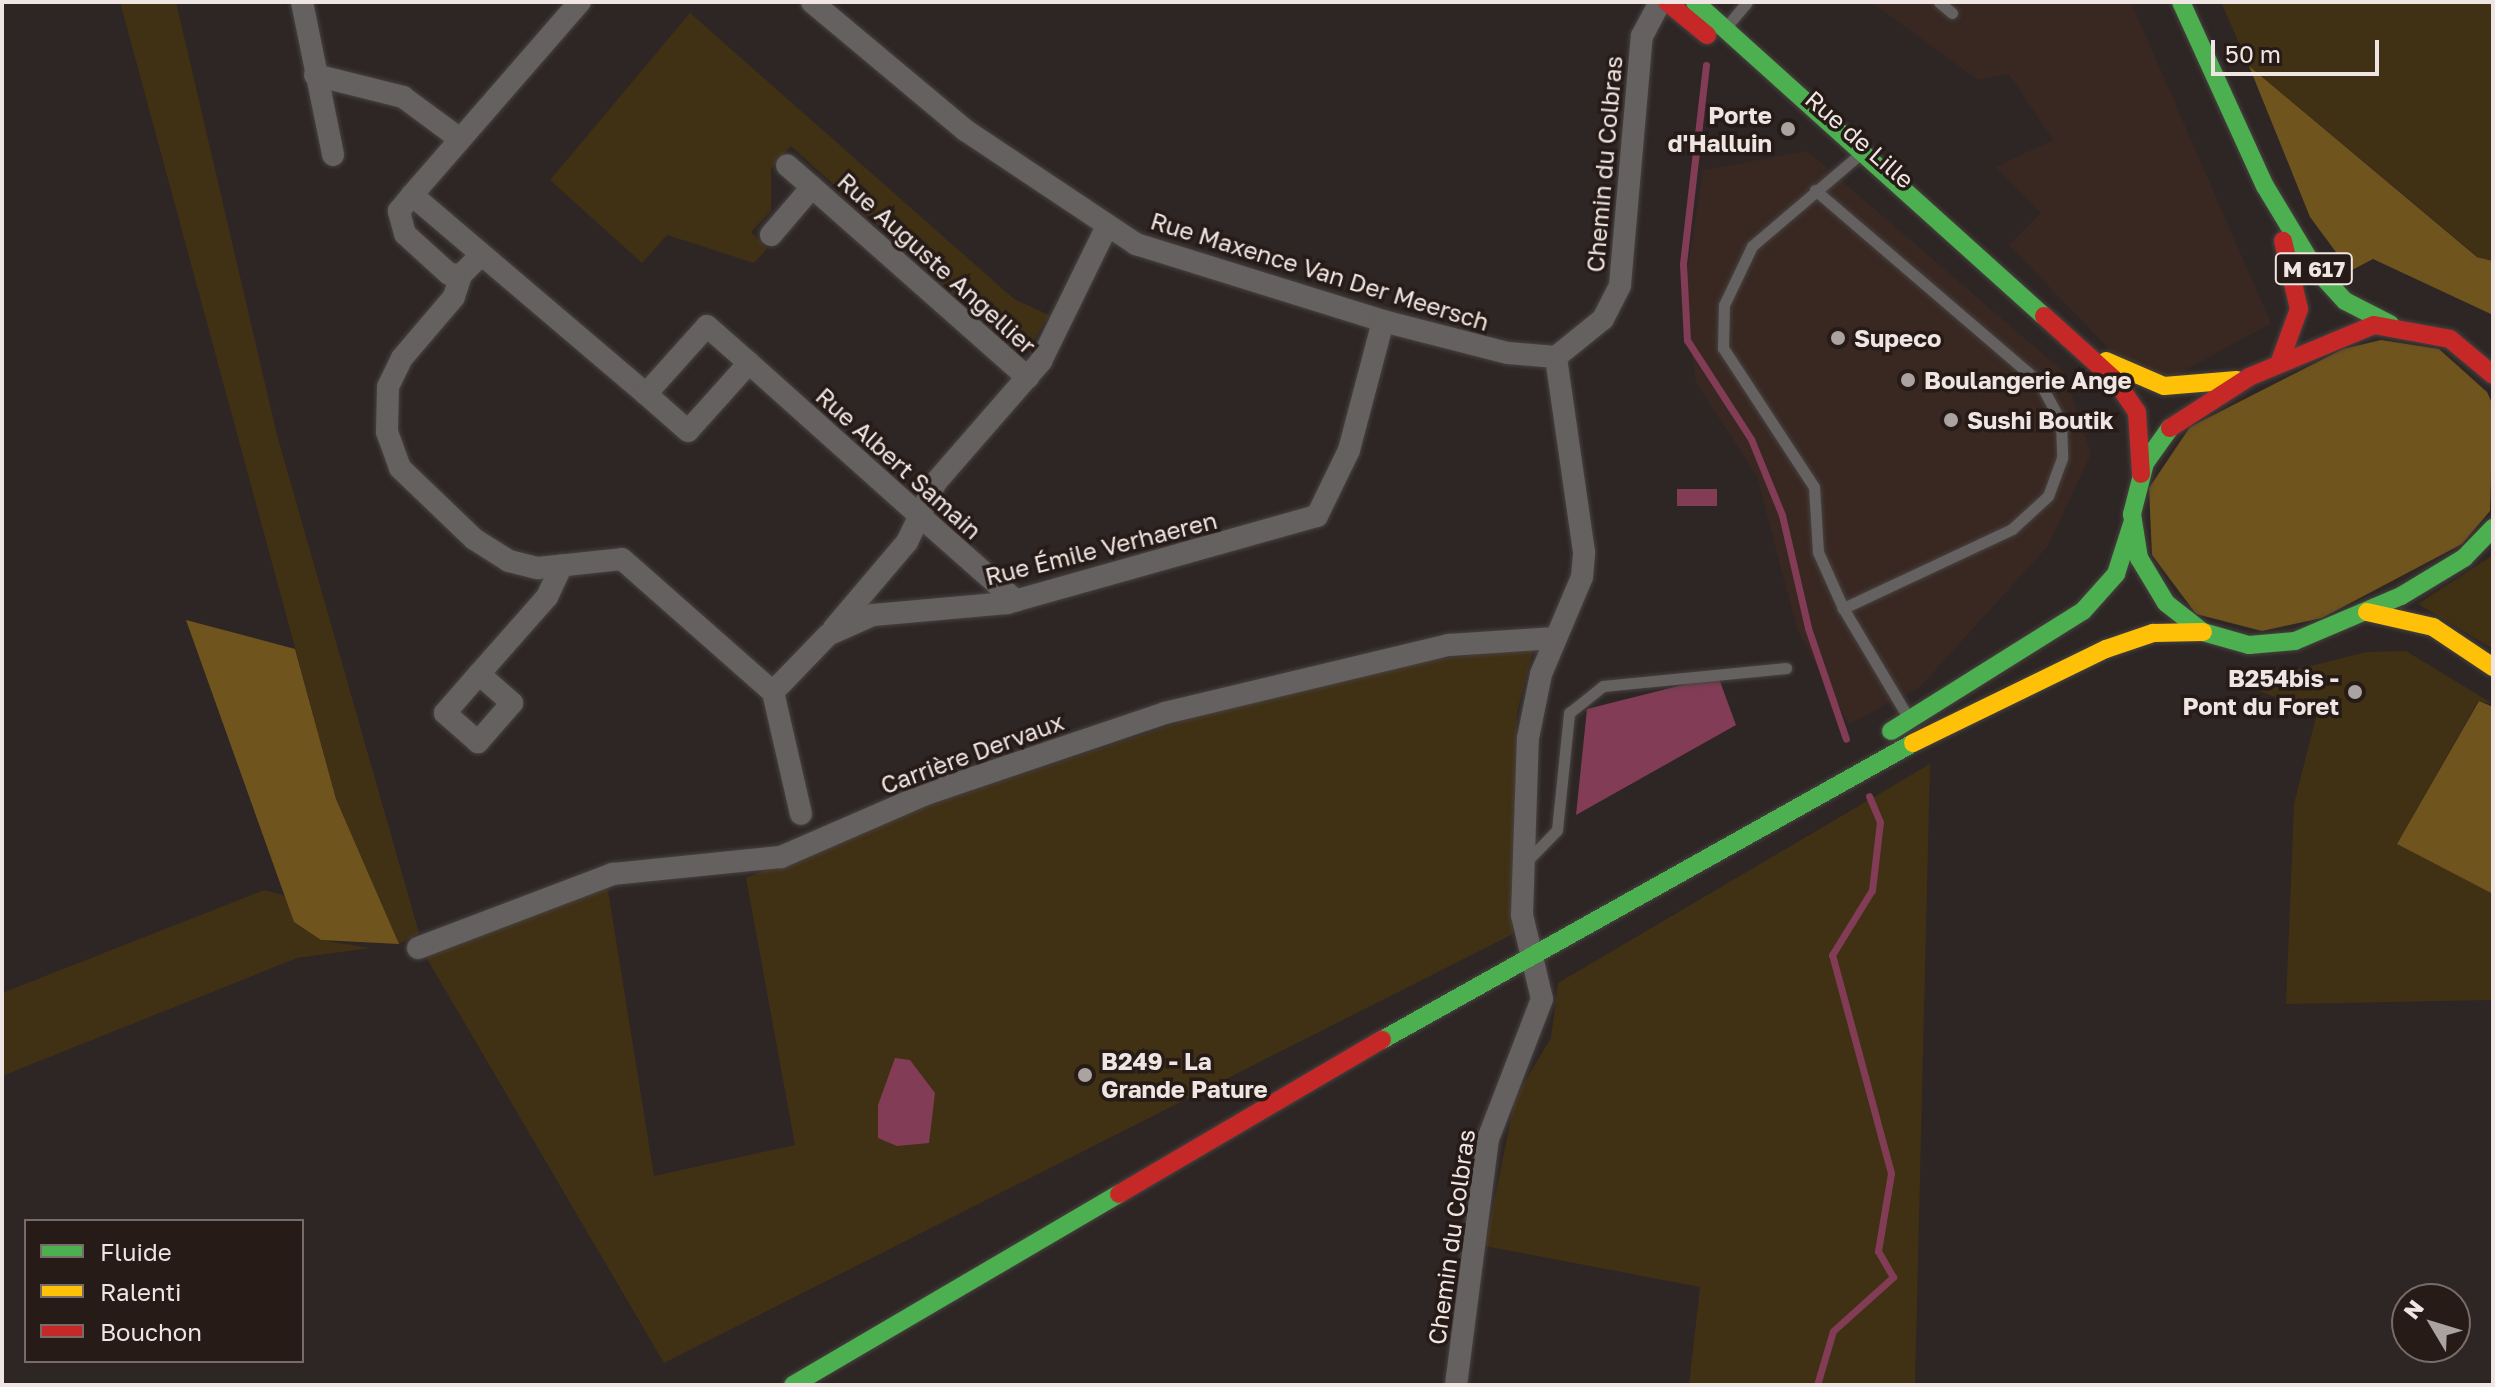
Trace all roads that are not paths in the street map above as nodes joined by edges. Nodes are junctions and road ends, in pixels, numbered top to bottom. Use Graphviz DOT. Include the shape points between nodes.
graph roads {
  1 [pos="302,2"];
  2 [pos="580,2"];
  3 [pos="812,2"];
  4 [pos="1660,2"];
  5 [pos="1667,2"];
  6 [pos="1695,2"];
  7 [pos="1747,2"];
  8 [pos="1939,2"];
  9 [pos="2181,2"];
  10 [pos="1952,13"];
  11 [pos="1720,35"];
  12 [pos="315,75"];
  13 [pos="460,139"];
  14 [pos="1865,150"];
  15 [pos="333,155"];
  16 [pos="1851,164"];
  17 [pos="787,165"];
  18 [pos="2265,186"];
  19 [pos="812,187"];
  20 [pos="1815,190"];
  21 [pos="412,195"];
  22 [pos="1107,226"];
  23 [pos="771,235"];
  24 [pos="481,255"];
  25 [pos="461,275"];
  26 [pos="2030,301"];
  27 [pos="1383,321"];
  28 [pos="2390,324"];
  29 [pos="2070,337"];
  30 [pos="1556,357"];
  31 [pos="2280,361"];
  32 [pos="749,363"];
  33 [pos="2492,372"];
  34 [pos="2249,377"];
  35 [pos="1028,378"];
  36 [pos="646,394"];
  37 [pos="2141,474"];
  38 [pos="920,516"];
  39 [pos="2132,524"];
  40 [pos="2493,528"];
  41 [pos="562,565"];
  42 [pos="1016,601"];
  43 [pos="1843,608"];
  44 [pos="2367,612"];
  45 [pos="2203,632"];
  46 [pos="828,635"];
  47 [pos="1555,638"];
  48 [pos="2493,667"];
  49 [pos="1786,668"];
  50 [pos="479,674"];
  51 [pos="773,692"];
  52 [pos="1910,720"];
  53 [pos="801,814"];
  54 [pos="1521,868"];
  55 [pos="1586,921"];
  56 [pos="418,948"];
  57 [pos="1530,953"];
  58 [pos="793,1385"];
  59 [pos="1456,1385"];
  1 -- 12 [label="street"];
  2 -- 13 [label="street"];
  3 -- 22 [label="street, Rue Maxence Van Der Meersch" via="911,90"];
  4 -- 30 [label="street, Chemin du Colbras" via="1640,50 1620,285 1603,319"];
  5 -- 11 [label="main road, Rue de Lille"];
  6 -- 11 [label="main road, Rue de Lille"];
  7 -- 11 [label="lane"];
  8 -- 10 [label="lane"];
  9 -- 18 [label="main road, M 617"];
  11 -- 14 [label="main road, Rue de Lille"];
  11 -- 16 [label="main road, Rue de Lille"];
  12 -- 13 [label="street" via="403,97"];
  12 -- 15 [label="street"];
  13 -- 21 [label="street"];
  14 -- 16 [label="lane"];
  14 -- 26 [label="main road, Rue de Lille"];
  16 -- 20 [label="lane"];
  16 -- 26 [label="main road, Rue de Lille" via="1948,248"];
  17 -- 19 [label="street, Rue Auguste Angellier"];
  18 -- 28 [label="main road, M 617" via="2328,285"];
  18 -- 31 [label="main road, M 617" via="2299,309"];
  19 -- 23 [label="street, Rue Auguste Angellier"];
  19 -- 35 [label="street, Rue Auguste Angellier"];
  20 -- 43 [label="lane" via="1752,246 1724,305 1723,348 1814,487 1818,552"];
  20 -- 43 [label="lane" via="2040,383 2061,422 2062,458 2048,496 2012,529"];
  21 -- 24 [label="street"];
  21 -- 25 [label="street" via="399,211 405,234 449,274"];
  22 -- 27 [label="street, Rue Maxence Van Der Meersch" via="1153,250"];
  22 -- 35 [label="street, Rue Auguste Angellier"];
  24 -- 25 [label="street"];
  24 -- 36 [label="street"];
  25 -- 41 [label="street" via="451,301 393,373 386,413 393,455 416,487 487,550 524,567"];
  26 -- 29 [label="main road, Rue de Lille"];
  27 -- 30 [label="street, Rue Maxence Van Der Meersch" via="1508,353"];
  27 -- 42 [label="street, Rue Émile Verhaeren" via="1349,450 1317,516"];
  28 -- 31 [label="main road" via="2354,329"];
  28 -- 33 [label="main road" via="2450,339"];
  29 -- 34 [label="main road, Rue de Lille" via="2124,372 2164,386 2198,388"];
  29 -- 37 [label="main road, Rue de Lille" via="2134,405"];
  30 -- 47 [label="street, Chemin du Colbras" via="1584,552"];
  31 -- 34 [label="main road"];
  32 -- 36 [label="street" via="688,431"];
  32 -- 36 [label="street, Rue Albert Samain" via="707,326"];
  32 -- 38 [label="street, Rue Albert Samain"];
  34 -- 37 [label="main road" via="2174,422"];
  35 -- 38 [label="street, Rue Auguste Angellier" via="936,482"];
  37 -- 39 [label="main road"];
  38 -- 42 [label="street, Rue Albert Samain"];
  38 -- 46 [label="street, Rue Auguste Angellier" via="907,542"];
  39 -- 45 [label="main road" via="2154,587"];
  39 -- 52 [label="main road" via="2116,574 2083,611"];
  40 -- 44 [label="main road" via="2454,565"];
  41 -- 50 [label="street" via="547,597"];
  41 -- 51 [label="street" via="622,559"];
  42 -- 46 [label="street, Rue Émile Verhaeren" via="907,608"];
  43 -- 52 [label="lane"];
  44 -- 45 [label="main road" via="2267,646"];
  44 -- 48 [label="main road" via="2433,627"];
  45 -- 55 [label="main road" via="2153,633 2020,688"];
  46 -- 51 [label="street, Rue Émile Verhaeren"];
  47 -- 54 [label="street, Chemin du Colbras" via="1531,714"];
  47 -- 56 [label="street, Carrière Dervaux" via="1449,645 1178,709 926,794 781,857 613,874"];
  49 -- 54 [label="lane" via="1603,686 1569,713 1557,830"];
  51 -- 53 [label="street"];
  52 -- 55 [label="main road"];
  54 -- 57 [label="street, Chemin du Colbras"];
  55 -- 57 [label="main road"];
  57 -- 58 [label="main road"];
  57 -- 59 [label="street, Chemin du Colbras" via="1540,1012 1488,1139"];
}
